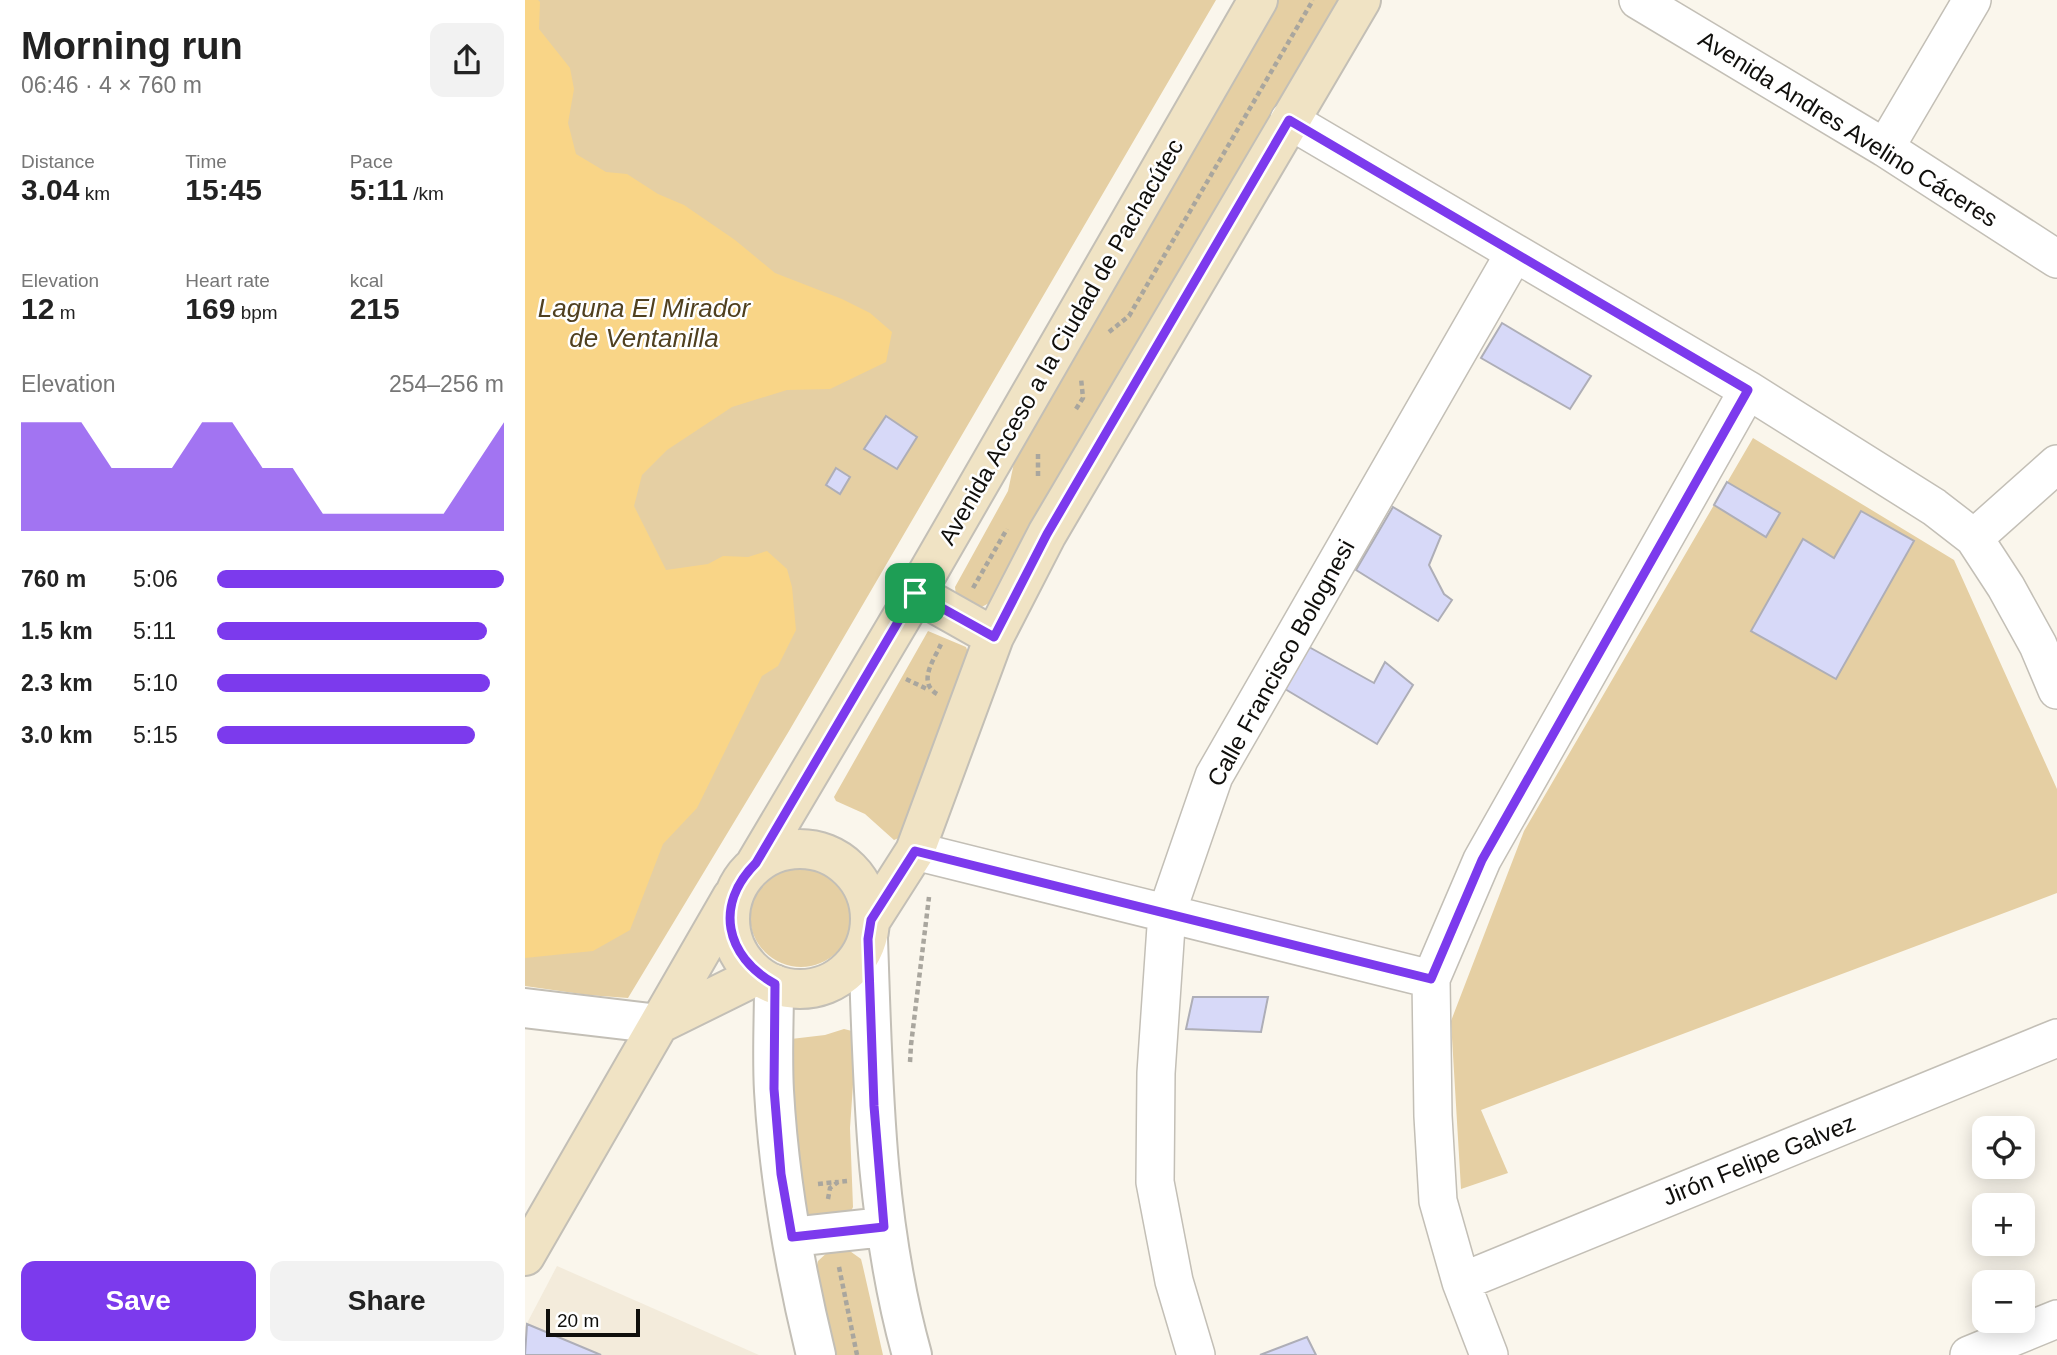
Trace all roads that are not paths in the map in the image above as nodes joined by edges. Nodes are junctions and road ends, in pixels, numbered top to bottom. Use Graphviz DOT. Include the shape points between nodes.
graph roads {
  1 [pos="1258,0"];
  2 [pos="1361,0"];
  3 [pos="1972,0"];
  4 [pos="1658,5"];
  5 [pos="1289,120"];
  6 [pos="1885,148"];
  7 [pos="1514,254"];
  8 [pos="2057,260"];
  9 [pos="1748,390"];
  10 [pos="2057,464"];
  11 [pos="1974,538"];
  12 [pos="915,593"];
  13 [pos="994,637"];
  14 [pos="2057,690"];
  15 [pos="915,851"];
  16 [pos="747,874"];
  17 [pos="1167,912"];
  18 [pos="870,930"];
  19 [pos="1431,979"];
  20 [pos="766,980"];
  21 [pos="525,1008"];
  22 [pos="659,1024"];
  23 [pos="2057,1038"];
  24 [pos="884,1227"];
  25 [pos="792,1237"];
  26 [pos="525,1256"];
  27 [pos="1461,1282"];
  28 [pos="2057,1319"];
  29 [pos="816,1355"];
  30 [pos="912,1355"];
  31 [pos="1196,1355"];
  32 [pos="1489,1355"];
  33 [pos="1969,1355"];
  1 -- 12 [label="main road, Avenida Acceso a la Ciudad de Pachacútec"];
  2 -- 5 [label="main road"];
  3 -- 6 [label="street"];
  4 -- 6 [label="street, Avenida Andres Avelino Cáceres"];
  5 -- 7 [label="street"];
  5 -- 13 [label="main road" via="1047,534"];
  6 -- 8 [label="street, Avenida Andres Avelino Cáceres"];
  7 -- 9 [label="street"];
  7 -- 17 [label="street, Calle Francisco Bolognesi" via="1214,776"];
  9 -- 11 [label="street" via="1889,477"];
  9 -- 19 [label="street" via="1482,860"];
  10 -- 11 [label="street"];
  11 -- 14 [label="street" via="2038,645"];
  12 -- 13 [label="main road"];
  12 -- 16 [label="main road, Avenida Acceso a la Ciudad de Pachacútec"];
  13 -- 15 [label="main road"];
  15 -- 17 [label="street"];
  15 -- 18 [label="main road"];
  16 -- 18 [label="main road" via="776,852 798,848 821,851 841,861 857,877 867,897"];
  16 -- 20 [label="main road" via="732,903 730,923 744,961"];
  16 -- 22 [label="main road, Avenida Acceso a la Ciudad de Pachacútec"];
  17 -- 19 [label="street"];
  17 -- 31 [label="street, Calle Francisco Bolognesi" via="1156,1073 1155,1182 1174,1282"];
  18 -- 20 [label="main road" via="858,960 820,987 797,989"];
  18 -- 24 [label="street" via="874,1106"];
  19 -- 27 [label="street" via="1438,1201"];
  20 -- 22 [label="main road"];
  20 -- 25 [label="street" via="781,1174"];
  21 -- 22 [label="street"];
  22 -- 26 [label="main road, Avenida Acceso a la Ciudad de Pachacútec"];
  23 -- 27 [label="street, Jirón Felipe Galvez"];
  24 -- 25 [label="street"];
  24 -- 30 [label="street"];
  25 -- 29 [label="street"];
  27 -- 32 [label="street"];
  28 -- 33 [label="street"];
}
